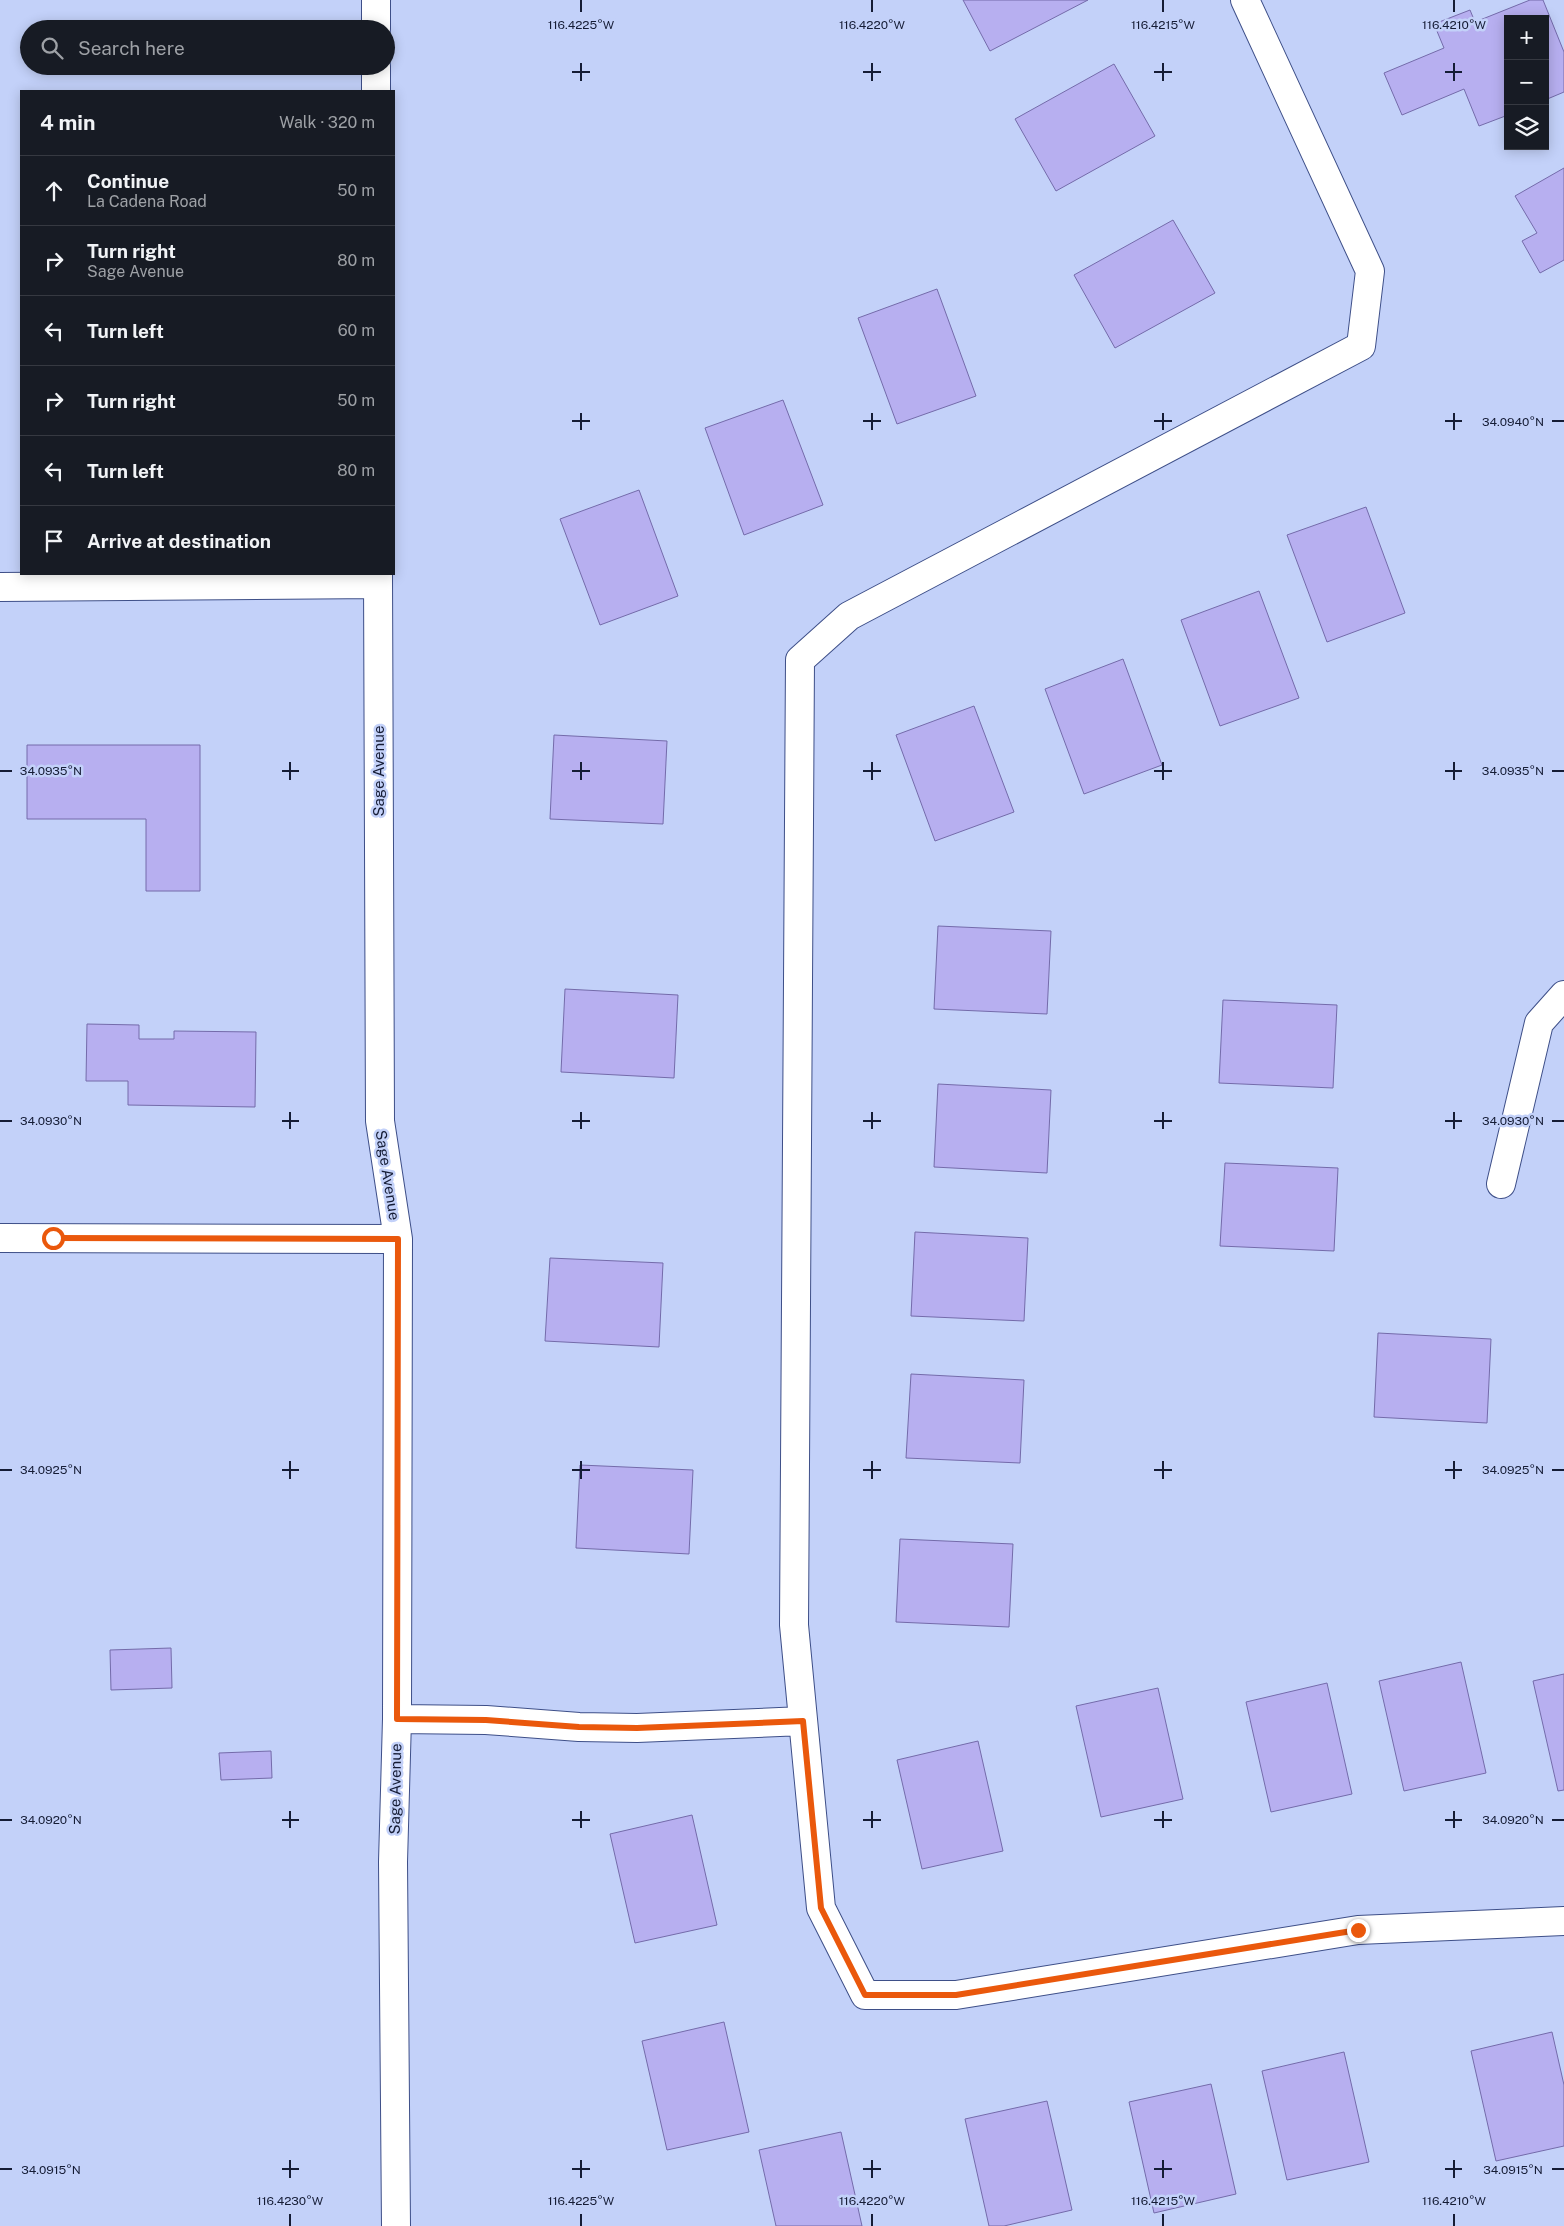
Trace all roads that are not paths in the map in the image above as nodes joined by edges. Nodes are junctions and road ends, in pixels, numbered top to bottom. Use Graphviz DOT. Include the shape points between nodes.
graph roads {
  1 [pos="376,0"];
  2 [pos="1245,0"];
  3 [pos="376,20"];
  4 [pos="376,75"];
  5 [pos="376,90"];
  6 [pos="378,579"];
  7 [pos="0,587"];
  8 [pos="1564,995"];
  9 [pos="1501,1184"];
  10 [pos="0,1238"];
  11 [pos="398,1239"];
  12 [pos="397,1719"];
  13 [pos="803,1721"];
  14 [pos="1564,1922"];
  15 [pos="396,2226"];
  1 -- 3 [label="street"];
  2 -- 13 [label="street" via="1370,271 1361,346 849,616 800,660 794,1625"];
  4 -- 5 [label="street"];
  6 -- 7 [label="street"];
  6 -- 11 [label="street, Sage Avenue" via="380,1121"];
  8 -- 9 [label="street" via="1539,1023"];
  10 -- 11 [label="street"];
  11 -- 12 [label="street, Sage Avenue"];
  12 -- 13 [label="street" via="637,1728"];
  12 -- 15 [label="street, Sage Avenue" via="393,1862"];
  13 -- 14 [label="street" via="821,1908 865,1995 956,1995 1358,1930"];
}
